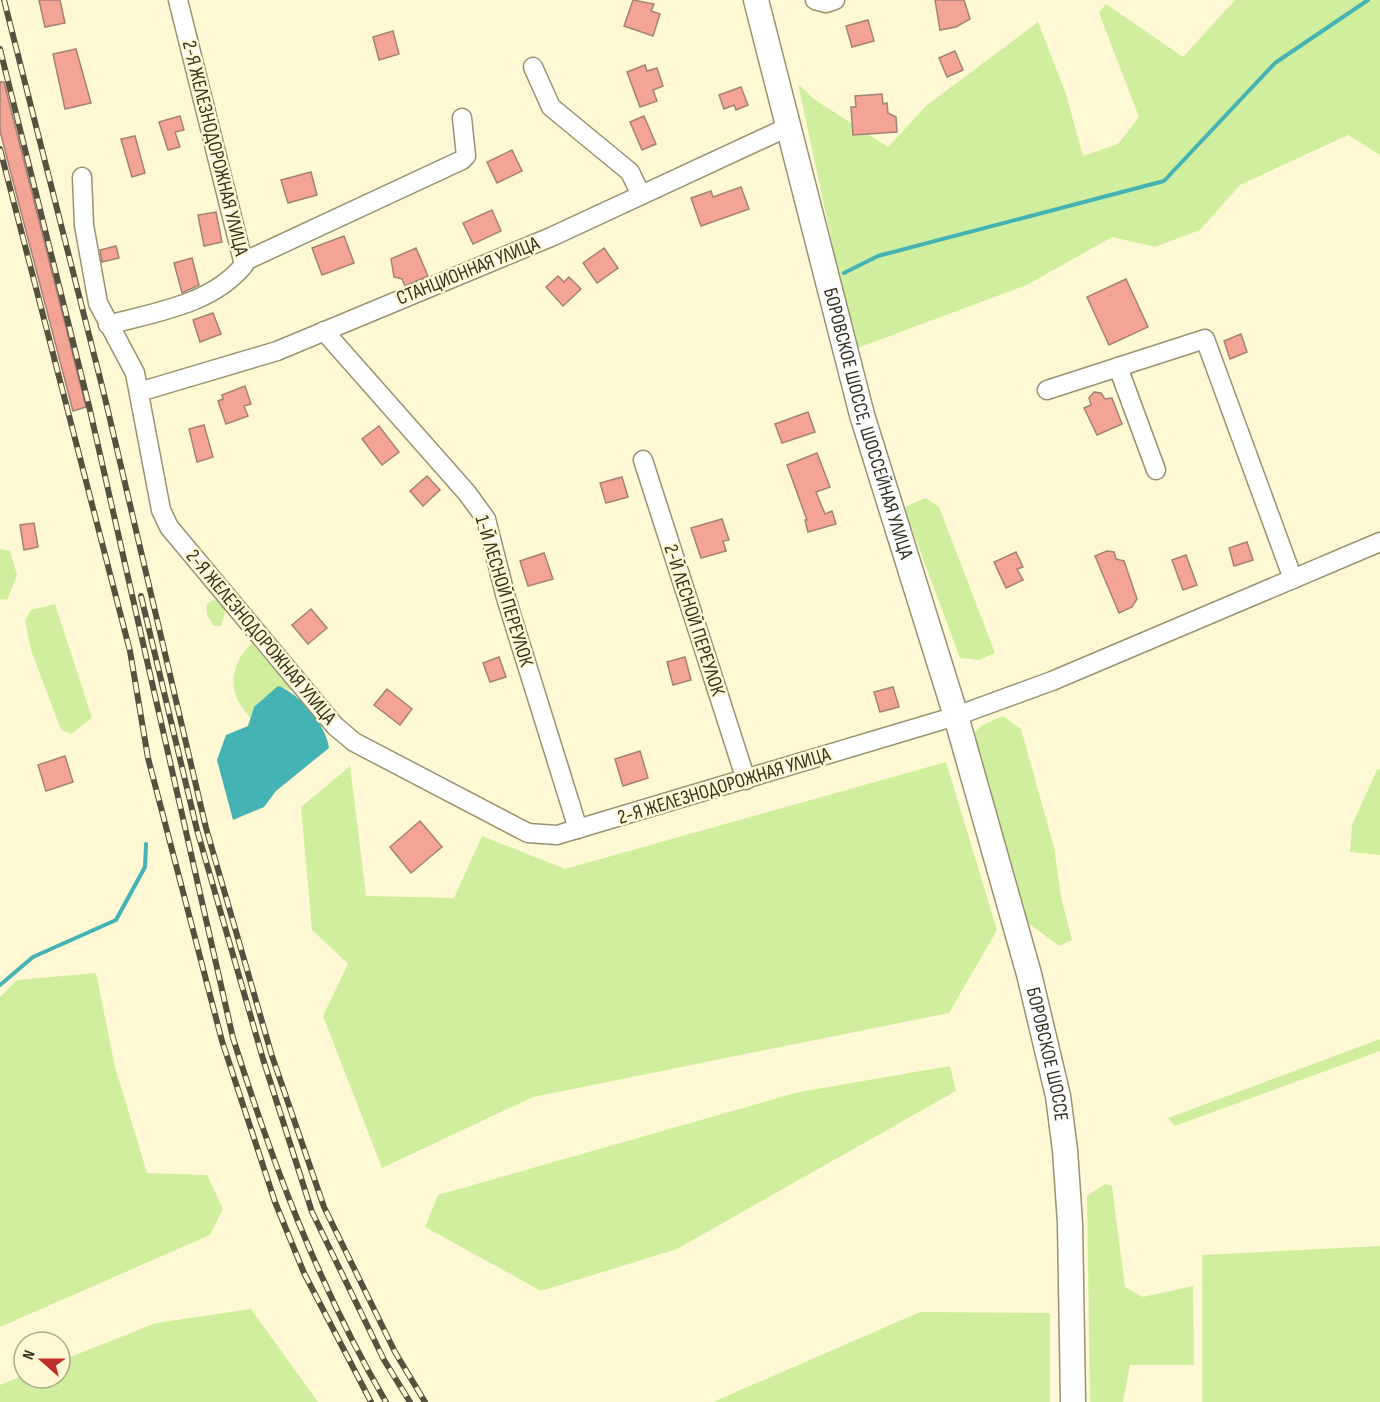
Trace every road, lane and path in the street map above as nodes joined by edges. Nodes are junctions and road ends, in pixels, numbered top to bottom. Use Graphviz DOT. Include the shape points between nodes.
graph roads {
  1 [pos="178,0"];
  2 [pos="756,0"];
  3 [pos="815,0"];
  4 [pos="835,0"];
  5 [pos="533,67"];
  6 [pos="462,118"];
  7 [pos="788,127"];
  8 [pos="82,177"];
  9 [pos="641,195"];
  10 [pos="245,261"];
  11 [pos="108,325"];
  12 [pos="324,331"];
  13 [pos="1118,367"];
  14 [pos="1047,390"];
  15 [pos="139,392"];
  16 [pos="643,460"];
  17 [pos="1155,470"];
  18 [pos="1380,542"];
  19 [pos="1293,579"];
  20 [pos="956,716"];
  21 [pos="746,780"];
  22 [pos="578,829"];
  23 [pos="1073,1402"];
  1 -- 10 [label="street, 2-Я ЖЕЛЕЗНОДОРОЖНАЯ УЛИЦА"];
  2 -- 7 [label="main road"];
  3 -- 4 [label="street"];
  5 -- 9 [label="street" via="550,107 630,172"];
  6 -- 10 [label="street" via="467,148 462,160"];
  7 -- 9 [label="street, СТАНЦИОННАЯ УЛИЦА"];
  7 -- 20 [label="main road, БОРОВСКОЕ ШОССЕ, ШОССЕЙНАЯ УЛИЦА" via="862,415"];
  8 -- 11 [label="street" via="84,225 98,303"];
  9 -- 12 [label="street, СТАНЦИОННАЯ УЛИЦА"];
  10 -- 11 [label="street, 2-Я ЖЕЛЕЗНОДОРОЖНАЯ УЛИЦА" via="227,283 201,297"];
  11 -- 15 [label="street, 2-Я ЖЕЛЕЗНОДОРОЖНАЯ УЛИЦА" via="127,355"];
  12 -- 15 [label="street, СТАНЦИОННАЯ УЛИЦА" via="277,351"];
  12 -- 22 [label="street, 1-Й ЛЕСНОЙ ПЕРЕУЛОК" via="486,519"];
  13 -- 14 [label="street"];
  13 -- 17 [label="street"];
  13 -- 19 [label="street" via="1204,339"];
  15 -- 22 [label="street, 2-Я ЖЕЛЕЗНОДОРОЖНАЯ УЛИЦА" via="165,523 334,726 354,742 509,824 540,834 557,835"];
  16 -- 21 [label="street, 2-Й ЛЕСНОЙ ПЕРЕУЛОК"];
  18 -- 19 [label="street, 2-Я ЖЕЛЕЗНОДОРОЖНАЯ УЛИЦА"];
  19 -- 20 [label="street, 2-Я ЖЕЛЕЗНОДОРОЖНАЯ УЛИЦА" via="1052,681"];
  20 -- 21 [label="street, 2-Я ЖЕЛЕЗНОДОРОЖНАЯ УЛИЦА"];
  20 -- 23 [label="main road, БОРОВСКОЕ ШОССЕ" via="1029,974 1060,1110 1070,1223"];
  21 -- 22 [label="street, 2-Я ЖЕЛЕЗНОДОРОЖНАЯ УЛИЦА"];
}
